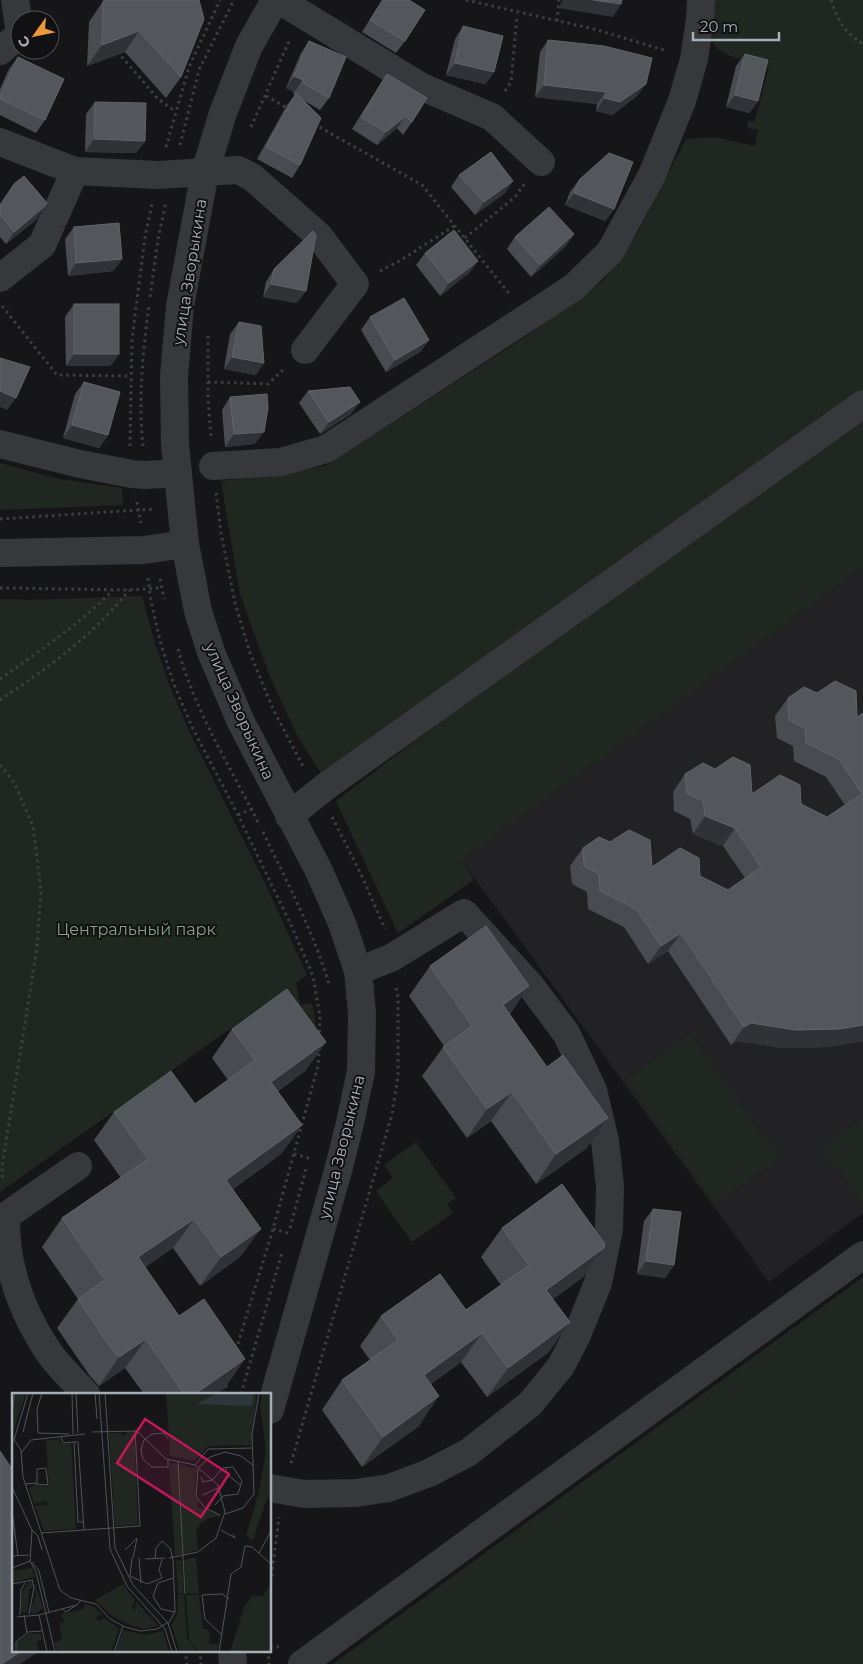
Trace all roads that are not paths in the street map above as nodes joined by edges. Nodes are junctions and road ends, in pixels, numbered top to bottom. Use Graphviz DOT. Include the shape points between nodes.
graph roads {
  1 [pos="275,0"];
  2 [pos="279,0"];
  3 [pos="701,0"];
  4 [pos="10,42"];
  5 [pos="0,51"];
  6 [pos="0,142"];
  7 [pos="541,162"];
  8 [pos="74,171"];
  9 [pos="205,172"];
  10 [pos="0,278"];
  11 [pos="305,350"];
  12 [pos="863,404"];
  13 [pos="0,444"];
  14 [pos="213,466"];
  15 [pos="178,473"];
  16 [pos="185,544"];
  17 [pos="0,553"];
  18 [pos="289,816"];
  19 [pos="358,971"];
  20 [pos="78,1166"];
  21 [pos="863,1255"];
  22 [pos="85,1393"];
  23 [pos="271,1406"];
  24 [pos="271,1488"];
  25 [pos="302,1664"];
  1 -- 9 [label="street, улица Зворыкина" via="249,46"];
  2 -- 7 [label="street" via="420,86 492,117"];
  3 -- 14 [label="street" via="694,59 682,101 652,175 610,252 574,287 326,449 281,462"];
  4 -- 5 [label="street"];
  6 -- 8 [label="street"];
  8 -- 9 [label="street" via="158,175"];
  8 -- 10 [label="street" via="42,245"];
  9 -- 11 [label="street" via="238,170 252,177 319,236 355,284"];
  9 -- 15 [label="street, улица Зворыкина" via="180,306 174,376"];
  12 -- 18 [label="street" via="325,787"];
  13 -- 15 [label="street" via="132,474"];
  15 -- 16 [label="street, улица Зворыкина"];
  16 -- 17 [label="street" via="144,550"];
  16 -- 18 [label="street, улица Зворыкина" via="198,611 211,652 241,722"];
  18 -- 19 [label="street, улица Зворыкина" via="322,878"];
  19 -- 23 [label="street, улица Зворыкина" via="362,1013 361,1071 339,1168"];
  19 -- 24 [label="street" via="391,958 464,913 530,985 566,1033 593,1090 605,1141 610,1186 609,1230 598,1283 561,1366 530,1404 469,1452 429,1473 389,1488 356,1493 304,1494"];
  20 -- 22 [label="street" via="6,1216 6,1229 12,1274 27,1316 51,1355"];
  21 -- 25 [label="street"];
}
